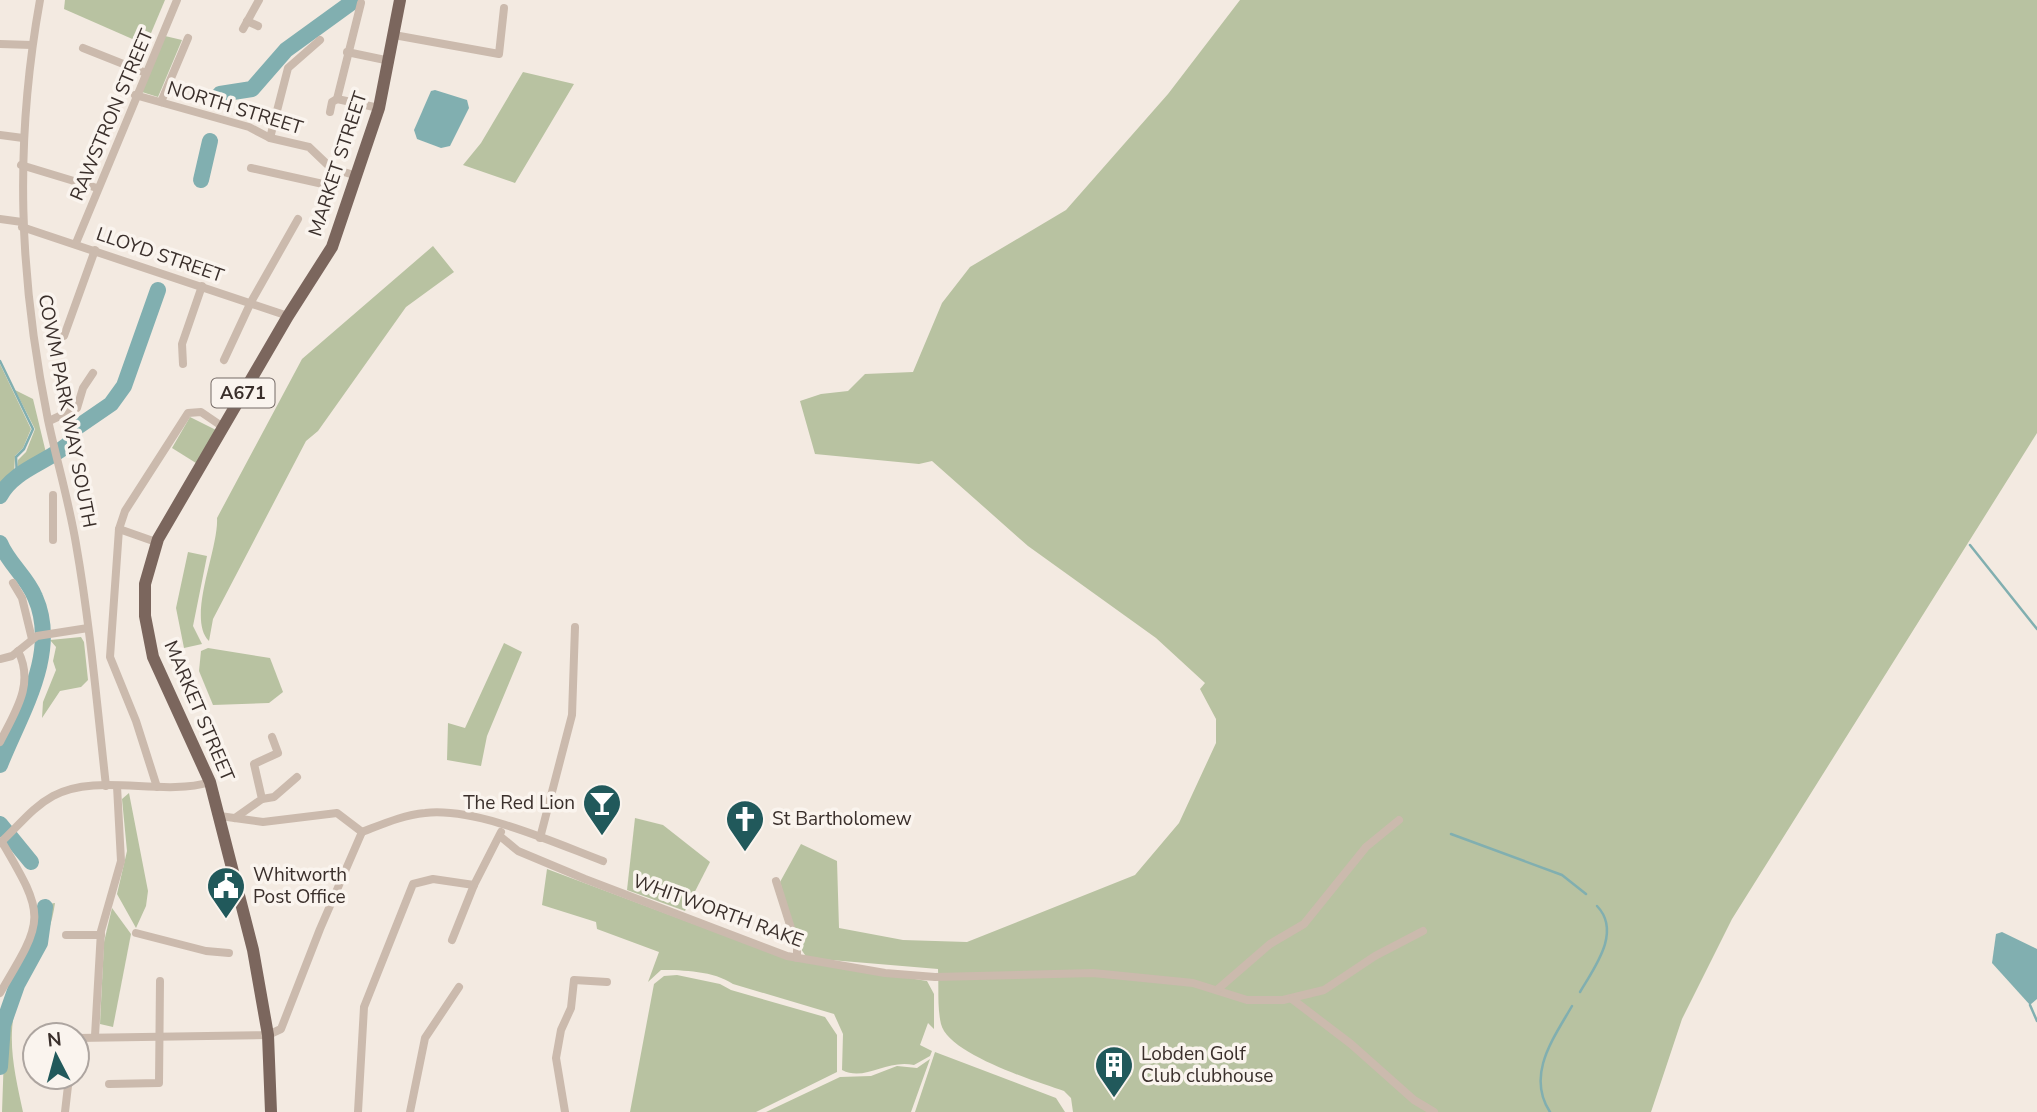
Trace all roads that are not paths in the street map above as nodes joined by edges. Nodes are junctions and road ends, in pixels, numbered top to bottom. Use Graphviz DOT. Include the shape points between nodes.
graph roads {
  1 [pos="40,0"];
  2 [pos="177,0"];
  3 [pos="258,0"];
  4 [pos="400,0"];
  5 [pos="361,3"];
  6 [pos="504,8"];
  7 [pos="258,26"];
  8 [pos="394,35"];
  9 [pos="188,38"];
  10 [pos="320,40"];
  11 [pos="0,44"];
  12 [pos="32,45"];
  13 [pos="83,48"];
  14 [pos="347,52"];
  15 [pos="390,61"];
  16 [pos="146,74"];
  17 [pos="135,95"];
  18 [pos="337,99"];
  19 [pos="160,102"];
  20 [pos="379,108"];
  21 [pos="330,112"];
  22 [pos="0,135"];
  23 [pos="23,138"];
  24 [pos="270,138"];
  25 [pos="21,165"];
  26 [pos="251,169"];
  27 [pos="336,171"];
  28 [pos="358,176"];
  29 [pos="97,188"];
  30 [pos="0,219"];
  31 [pos="298,219"];
  32 [pos="22,224"];
  33 [pos="76,243"];
  34 [pos="95,250"];
  35 [pos="202,286"];
  36 [pos="251,302"];
  37 [pos="288,316"];
  38 [pos="64,336"];
  39 [pos="224,360"];
  40 [pos="183,366"];
  41 [pos="93,373"];
  42 [pos="49,421"];
  43 [pos="223,427"];
  44 [pos="53,495"];
  45 [pos="53,519"];
  46 [pos="71,519"];
  47 [pos="119,529"];
  48 [pos="53,540"];
  49 [pos="156,542"];
  50 [pos="13,583"];
  51 [pos="575,627"];
  52 [pos="88,628"];
  53 [pos="34,638"];
  54 [pos="18,651"];
  55 [pos="0,659"];
  56 [pos="272,737"];
  57 [pos="0,742"];
  58 [pos="297,776"];
  59 [pos="210,782"];
  60 [pos="106,786"];
  61 [pos="117,786"];
  62 [pos="157,787"];
  63 [pos="262,799"];
  64 [pos="220,816"];
  65 [pos="234,818"];
  66 [pos="1399,820"];
  67 [pos="502,824"];
  68 [pos="362,832"];
  69 [pos="501,837"];
  70 [pos="540,838"];
  71 [pos="2,841"];
  72 [pos="604,861"];
  73 [pos="776,881"];
  74 [pos="474,884"];
  75 [pos="1423,931"];
  76 [pos="136,933"];
  77 [pos="66,935"];
  78 [pos="101,935"];
  79 [pos="452,940"];
  80 [pos="229,953"];
  81 [pos="797,958"];
  82 [pos="160,981"];
  83 [pos="607,982"];
  84 [pos="458,987"];
  85 [pos="1218,989"];
  86 [pos="0,993"];
  87 [pos="1292,999"];
  88 [pos="268,1035"];
  89 [pos="91,1036"];
  90 [pos="95,1036"];
  91 [pos="159,1037"];
  92 [pos="109,1084"];
  93 [pos="67,1091"];
  94 [pos="65,1112"];
  95 [pos="271,1112"];
  96 [pos="358,1112"];
  97 [pos="410,1112"];
  98 [pos="565,1112"];
  99 [pos="1434,1112"];
  1 -- 12 [label="street, COWM PARK WAY SOUTH"];
  2 -- 16 [label="street, RAWSTRON STREET"];
  3 -- 7 [label="street" via="245,25"];
  4 -- 8 [label="main road, MARKET STREET / A671"];
  5 -- 14 [label="street"];
  6 -- 8 [label="street" via="499,54"];
  8 -- 15 [label="main road, MARKET STREET / A671"];
  9 -- 19 [label="street"];
  10 -- 24 [label="street" via="288,68"];
  11 -- 12 [label="street"];
  12 -- 23 [label="street, COWM PARK WAY SOUTH"];
  13 -- 16 [label="street"];
  14 -- 15 [label="street"];
  14 -- 18 [label="street"];
  15 -- 20 [label="main road, MARKET STREET / A671"];
  16 -- 17 [label="street, RAWSTRON STREET"];
  17 -- 19 [label="street, NORTH STREET"];
  17 -- 29 [label="street, RAWSTRON STREET"];
  18 -- 20 [label="street"];
  18 -- 21 [label="street"];
  19 -- 24 [label="street, NORTH STREET" via="249,127"];
  20 -- 28 [label="main road, MARKET STREET / A671"];
  22 -- 23 [label="street"];
  23 -- 25 [label="street, COWM PARK WAY SOUTH"];
  24 -- 27 [label="street, NORTH STREET" via="309,147"];
  25 -- 29 [label="street"];
  25 -- 32 [label="street, COWM PARK WAY SOUTH"];
  26 -- 27 [label="street" via="323,184"];
  27 -- 28 [label="street, NORTH STREET"];
  28 -- 37 [label="main road, MARKET STREET / A671" via="332,247"];
  29 -- 33 [label="street, RAWSTRON STREET"];
  30 -- 32 [label="street, LLOYD STREET"];
  31 -- 36 [label="street"];
  32 -- 33 [label="street, LLOYD STREET"];
  32 -- 42 [label="street, COWM PARK WAY SOUTH" via="29,307"];
  33 -- 34 [label="street, LLOYD STREET"];
  34 -- 35 [label="street, LLOYD STREET"];
  34 -- 38 [label="street"];
  35 -- 36 [label="street, LLOYD STREET"];
  35 -- 40 [label="street" via="181,344"];
  36 -- 37 [label="street, LLOYD STREET"];
  36 -- 39 [label="street"];
  37 -- 43 [label="main road, MARKET STREET / A671"];
  41 -- 42 [label="street" via="77,408"];
  42 -- 46 [label="street, COWM PARK WAY SOUTH"];
  43 -- 47 [label="street" via="201,412 188,413 125,511"];
  43 -- 49 [label="main road, MARKET STREET / A671"];
  44 -- 45 [label="street"];
  45 -- 46 [label="street"];
  45 -- 48 [label="street"];
  46 -- 52 [label="street, COWM PARK WAY SOUTH"];
  47 -- 49 [label="street"];
  47 -- 62 [label="street" via="110,657"];
  49 -- 59 [label="main road, MARKET STREET / A671" via="145,584 148,637 162,681"];
  50 -- 53 [label="street"];
  51 -- 70 [label="street" via="572,715"];
  52 -- 53 [label="street"];
  52 -- 60 [label="street, COWM PARK WAY SOUTH"];
  53 -- 54 [label="street"];
  54 -- 55 [label="street"];
  54 -- 57 [label="street" via="27,681"];
  56 -- 63 [label="street" via="278,753 254,764"];
  58 -- 63 [label="street" via="274,797"];
  59 -- 62 [label="street" via="186,788"];
  59 -- 64 [label="main road, MARKET STREET / A671"];
  60 -- 61 [label="street"];
  60 -- 71 [label="street" via="66,790 34,808"];
  61 -- 62 [label="street"];
  61 -- 78 [label="street" via="121,861"];
  63 -- 65 [label="street"];
  64 -- 65 [label="street"];
  64 -- 88 [label="main road, MARKET STREET / A671" via="253,950"];
  65 -- 68 [label="street" via="263,822 337,813"];
  66 -- 85 [label="street" via="1366,847 1304,924 1270,944"];
  67 -- 68 [label="street" via="428,812"];
  67 -- 69 [label="street"];
  67 -- 70 [label="street"];
  68 -- 88 [label="street" via="281,1029"];
  69 -- 74 [label="street"];
  69 -- 81 [label="street, WHITWORTH RAKE" via="518,851 586,879"];
  70 -- 72 [label="street"];
  71 -- 86 [label="street" via="31,892 36,912 27,945"];
  73 -- 81 [label="street"];
  74 -- 79 [label="street"];
  74 -- 96 [label="street" via="433,879 413,884 364,1007"];
  75 -- 87 [label="street, WHITWORTH RAKE" via="1324,990"];
  76 -- 80 [label="street"];
  77 -- 78 [label="street"];
  78 -- 90 [label="street"];
  81 -- 85 [label="street, WHITWORTH RAKE" via="935,978 1094,974"];
  82 -- 91 [label="street"];
  83 -- 98 [label="street" via="574,980 556,1058"];
  84 -- 97 [label="street" via="425,1038"];
  85 -- 87 [label="street, WHITWORTH RAKE" via="1247,1000"];
  87 -- 99 [label="street"];
  88 -- 91 [label="street"];
  88 -- 95 [label="main road, MARKET STREET / A671"];
  89 -- 90 [label="street"];
  90 -- 91 [label="street"];
  91 -- 92 [label="street" via="159,1083"];
  93 -- 94 [label="street"];
}
